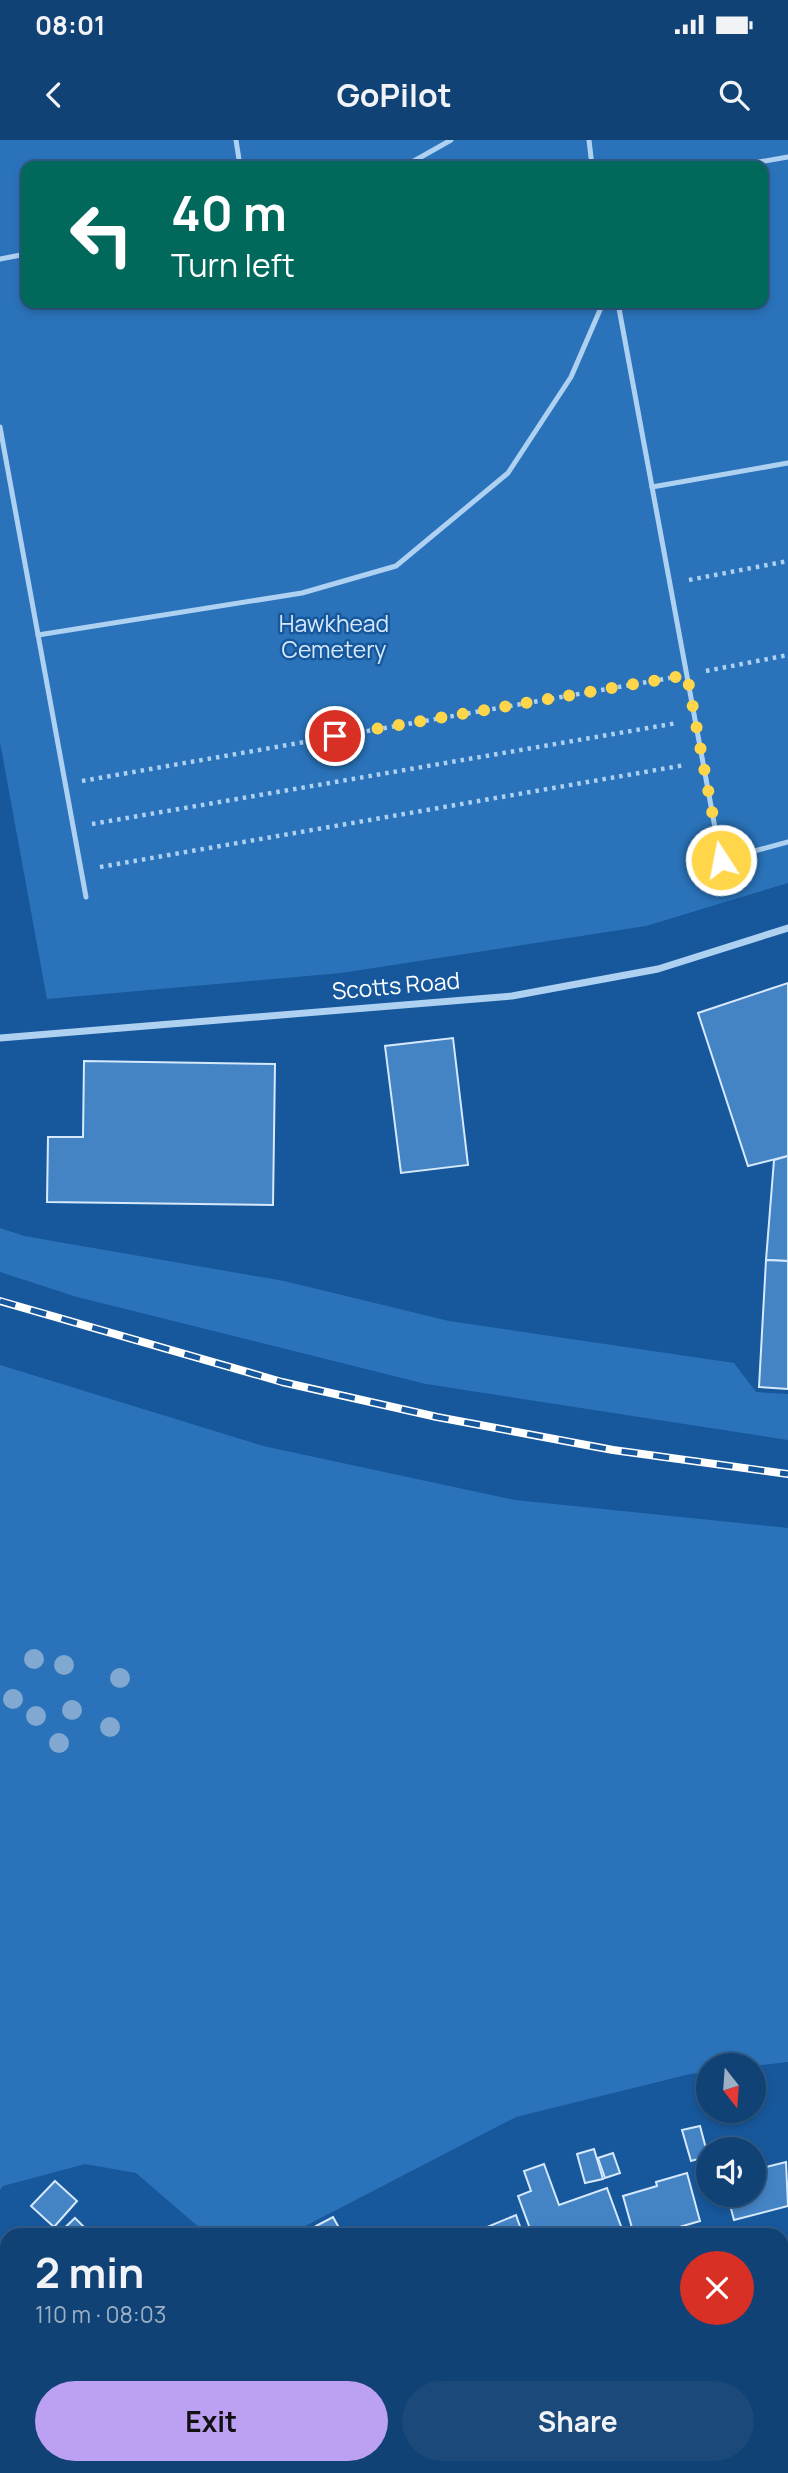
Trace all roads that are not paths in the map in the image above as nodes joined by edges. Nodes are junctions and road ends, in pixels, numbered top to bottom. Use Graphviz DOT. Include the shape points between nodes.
graph roads {
  1 [pos="236,140"];
  2 [pos="451,140"];
  3 [pos="589,140"];
  4 [pos="788,157"];
  5 [pos="239,161"];
  6 [pos="414,161"];
  7 [pos="591,161"];
  8 [pos="764,161"];
  9 [pos="21,255"];
  10 [pos="0,259"];
  11 [pos="601,308"];
  12 [pos="619,308"];
  13 [pos="0,427"];
  14 [pos="788,463"];
  15 [pos="652,487"];
  16 [pos="38,635"];
  17 [pos="788,842"];
  18 [pos="86,897"];
  19 [pos="788,928"];
  20 [pos="0,1038"];
  1 -- 5 [label="lane"];
  2 -- 6 [label="lane"];
  3 -- 7 [label="lane"];
  4 -- 8 [label="lane"];
  9 -- 10 [label="lane"];
  11 -- 16 [label="lane" via="571,377 508,474 396,566 302,593"];
  12 -- 15 [label="lane"];
  13 -- 16 [label="lane"];
  14 -- 15 [label="lane"];
  15 -- 17 [label="lane" via="721,860"];
  16 -- 18 [label="lane"];
  19 -- 20 [label="street, Scotts Road" via="658,969 512,996"];
}
